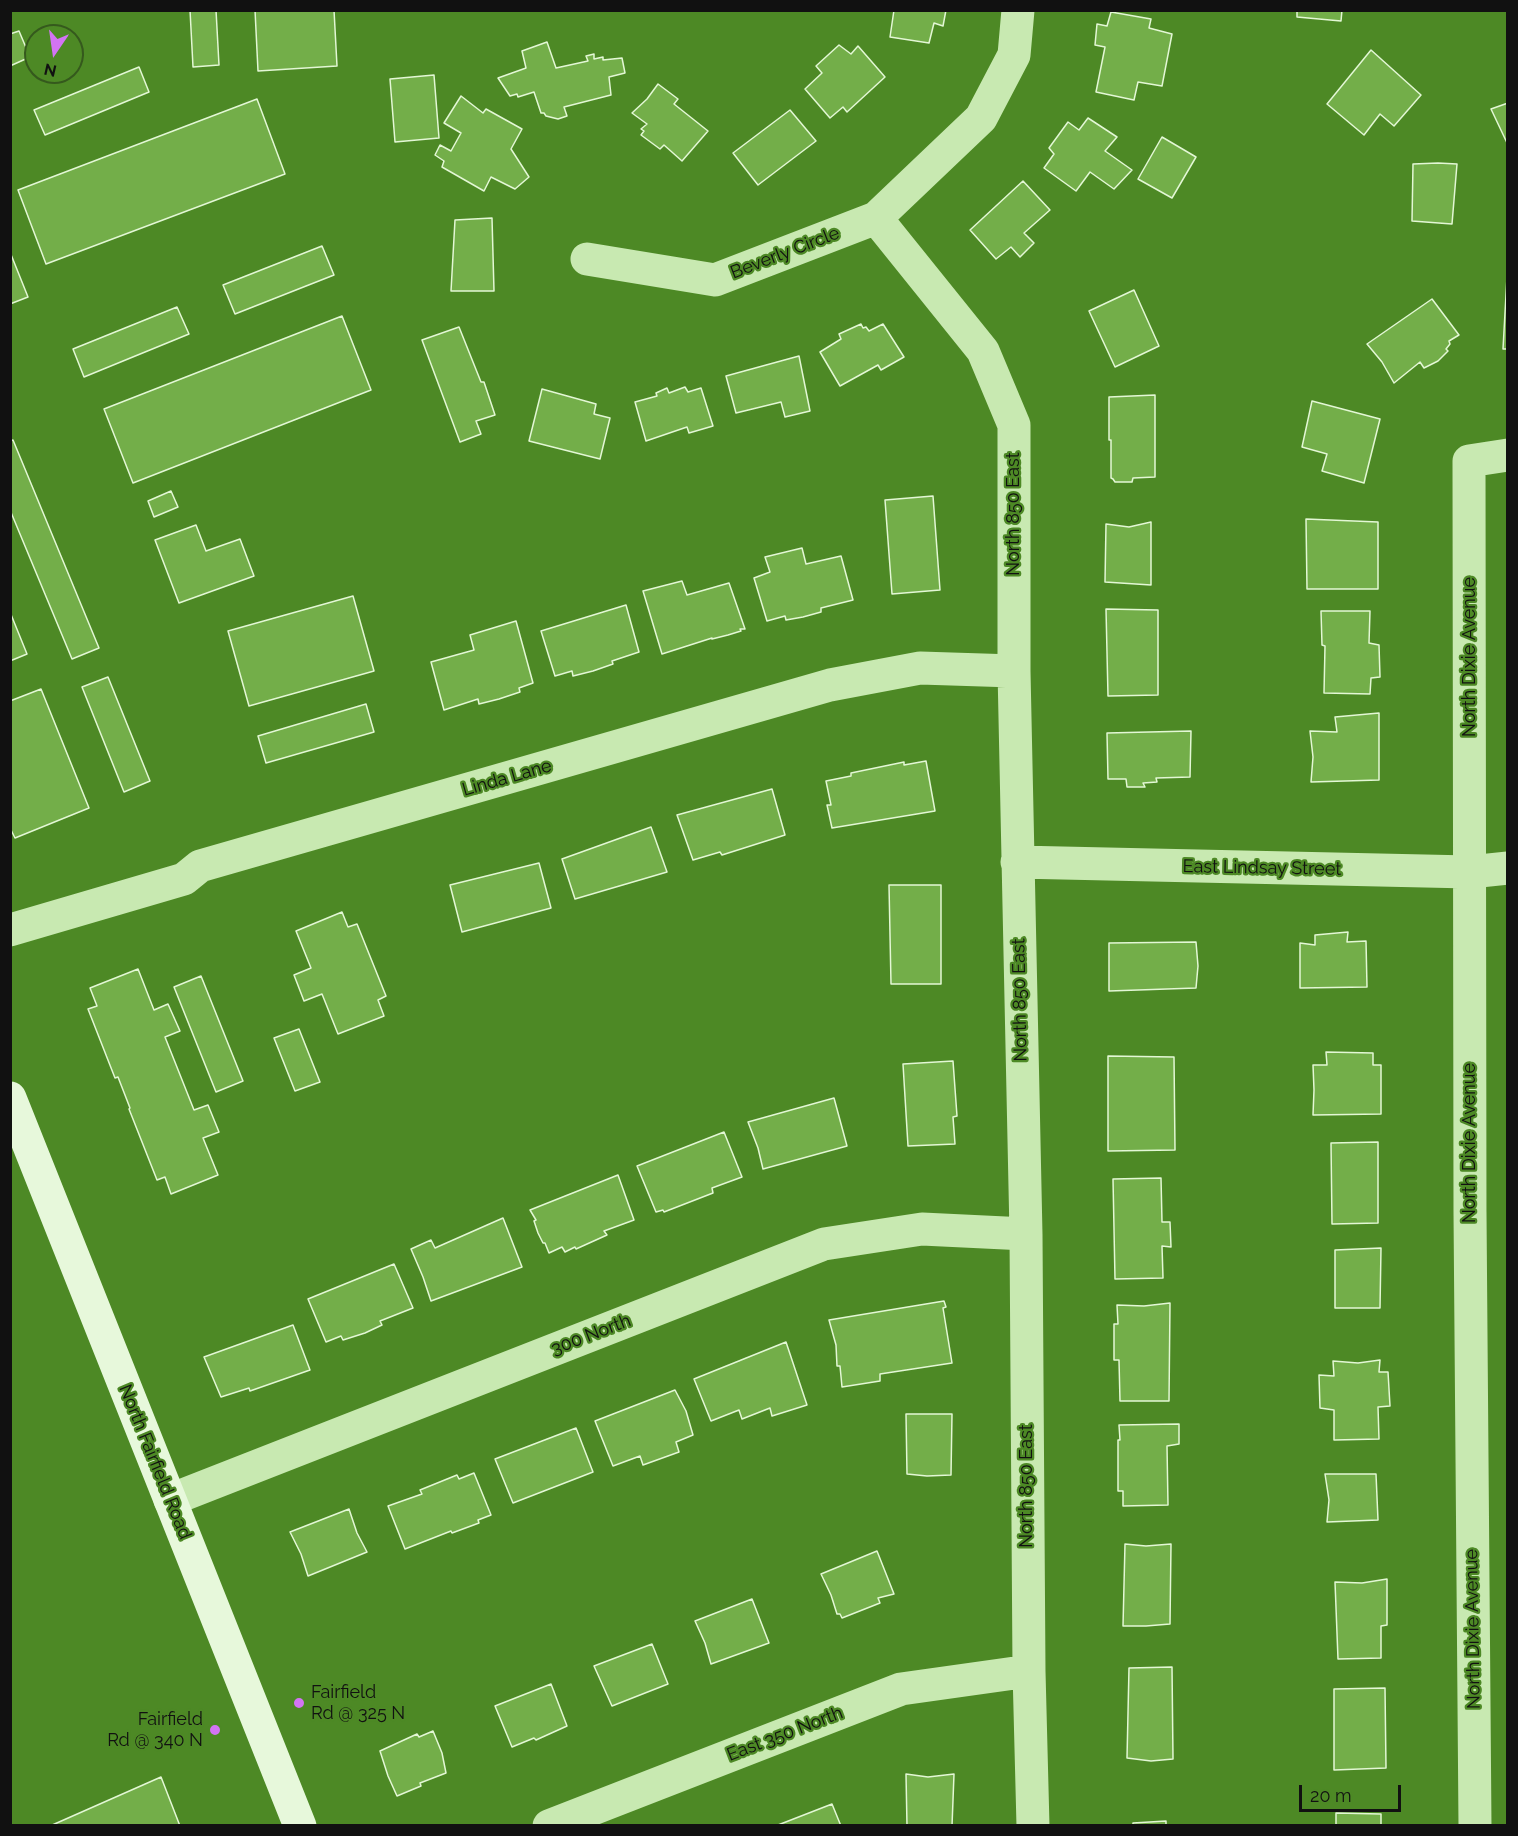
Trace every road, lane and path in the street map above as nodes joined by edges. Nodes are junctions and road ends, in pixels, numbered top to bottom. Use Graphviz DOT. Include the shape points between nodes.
graph roads {
  1 [pos="1018,10"];
  2 [pos="876,218"];
  3 [pos="587,259"];
  4 [pos="1508,455"];
  5 [pos="1014,671"];
  6 [pos="1017,862"];
  7 [pos="1508,868"];
  8 [pos="1470,872"];
  9 [pos="10,930"];
  10 [pos="10,1098"];
  11 [pos="1026,1234"];
  12 [pos="170,1500"];
  13 [pos="1029,1671"];
  14 [pos="300,1826"];
  15 [pos="549,1826"];
  16 [pos="1033,1826"];
  17 [pos="1475,1826"];
  1 -- 2 [label="street" via="1014,55 981,118"];
  2 -- 3 [label="street, Beverly Circle" via="715,280"];
  2 -- 5 [label="street, North 850 East" via="984,351 1014,425"];
  4 -- 8 [label="street, North Dixie Avenue" via="1469,461"];
  5 -- 6 [label="street, North 850 East"];
  5 -- 9 [label="street, Linda Lane" via="920,668 830,686 200,866 184,879"];
  6 -- 8 [label="street, East Lindsay Street"];
  6 -- 11 [label="street, North 850 East"];
  7 -- 8 [label="street, East Lindsay Street"];
  8 -- 17 [label="street, North Dixie Avenue"];
  10 -- 12 [label="main road, North Fairfield Road"];
  11 -- 12 [label="street, 300 North" via="922,1229 824,1244"];
  11 -- 13 [label="street, North 850 East"];
  12 -- 14 [label="main road, North Fairfield Road"];
  13 -- 15 [label="street, East 350 North" via="901,1689"];
  13 -- 16 [label="street, North 850 East"];
}
